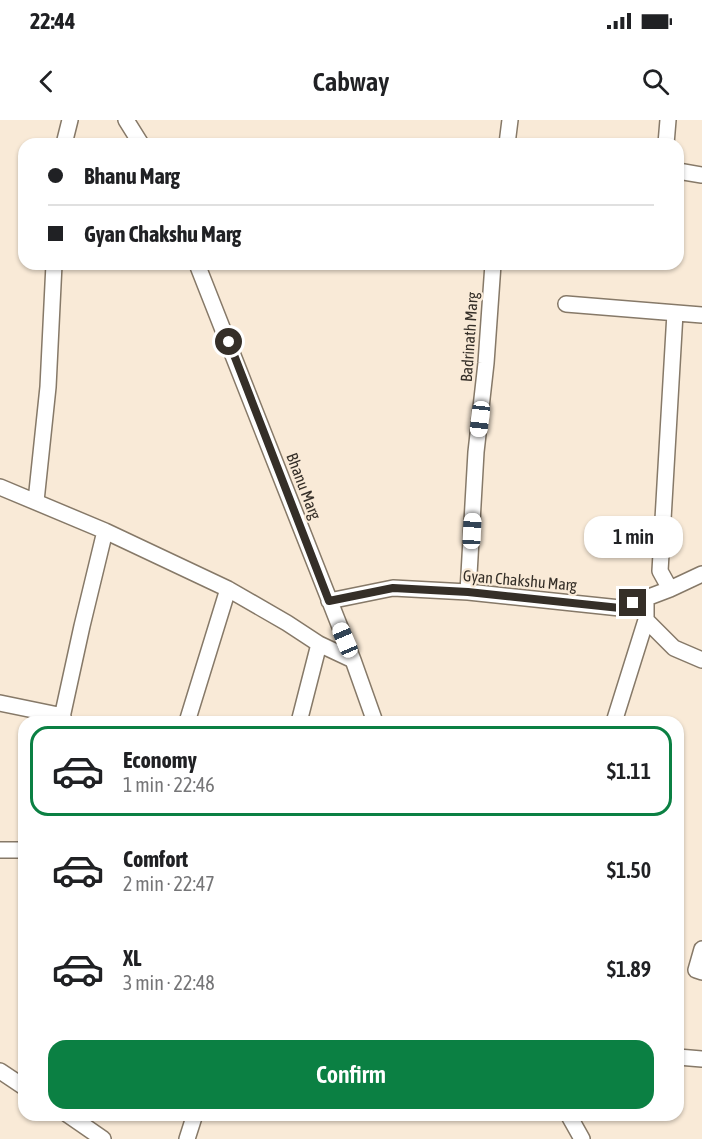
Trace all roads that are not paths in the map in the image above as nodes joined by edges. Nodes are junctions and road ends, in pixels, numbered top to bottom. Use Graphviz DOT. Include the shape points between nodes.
graph roads {
  1 [pos="70,120"];
  2 [pos="126,120"];
  3 [pos="510,120"];
  4 [pos="668,120"];
  5 [pos="66,138"];
  6 [pos="137,138"];
  7 [pos="508,138"];
  8 [pos="666,138"];
  9 [pos="684,172"];
  10 [pos="702,175"];
  11 [pos="54,270"];
  12 [pos="199,270"];
  13 [pos="493,270"];
  14 [pos="566,304"];
  15 [pos="675,313"];
  16 [pos="702,315"];
  17 [pos="0,487"];
  18 [pos="36,501"];
  19 [pos="105,531"];
  20 [pos="702,573"];
  21 [pos="228,589"];
  22 [pos="670,590"];
  23 [pos="468,592"];
  24 [pos="646,598"];
  25 [pos="329,601"];
  26 [pos="645,620"];
  27 [pos="319,644"];
  28 [pos="353,660"];
  29 [pos="702,660"];
  30 [pos="0,703"];
  31 [pos="50,716"];
  32 [pos="63,716"];
  33 [pos="189,716"];
  34 [pos="301,716"];
  35 [pos="373,716"];
  36 [pos="616,716"];
  37 [pos="0,850"];
  38 [pos="18,850"];
  39 [pos="702,949"];
  40 [pos="702,972"];
  41 [pos="684,1058"];
  42 [pos="702,1059"];
  43 [pos="0,1071"];
  44 [pos="18,1083"];
  45 [pos="77,1121"];
  46 [pos="193,1121"];
  47 [pos="572,1121"];
  48 [pos="103,1139"];
  49 [pos="187,1139"];
  50 [pos="582,1139"];
  1 -- 5 [label="street"];
  2 -- 6 [label="street"];
  3 -- 7 [label="street"];
  4 -- 8 [label="street"];
  9 -- 10 [label="street"];
  11 -- 18 [label="street" via="48,387"];
  12 -- 25 [label="street, Bhanu Marg"];
  13 -- 23 [label="street, Badrinath Marg"];
  14 -- 15 [label="street"];
  15 -- 16 [label="street"];
  15 -- 22 [label="street" via="660,571"];
  17 -- 18 [label="street"];
  18 -- 19 [label="street"];
  19 -- 21 [label="street"];
  19 -- 32 [label="street"];
  20 -- 22 [label="street, Gyan Chakshu Marg"];
  21 -- 27 [label="street"];
  21 -- 33 [label="street"];
  22 -- 24 [label="street, Gyan Chakshu Marg"];
  23 -- 24 [label="street, Gyan Chakshu Marg" via="620,608"];
  23 -- 25 [label="street, Gyan Chakshu Marg" via="393,588"];
  24 -- 26 [label="street"];
  25 -- 28 [label="street, Bhanu Marg"];
  26 -- 29 [label="street" via="674,648"];
  26 -- 36 [label="street"];
  27 -- 28 [label="street"];
  27 -- 34 [label="street"];
  28 -- 35 [label="street, Bhanu Marg"];
  30 -- 31 [label="street"];
  37 -- 38 [label="street"];
  39 -- 40 [label="street" via="696,970"];
  41 -- 42 [label="street"];
  43 -- 44 [label="street"];
  45 -- 48 [label="street"];
  46 -- 49 [label="street"];
  47 -- 50 [label="street"];
}
